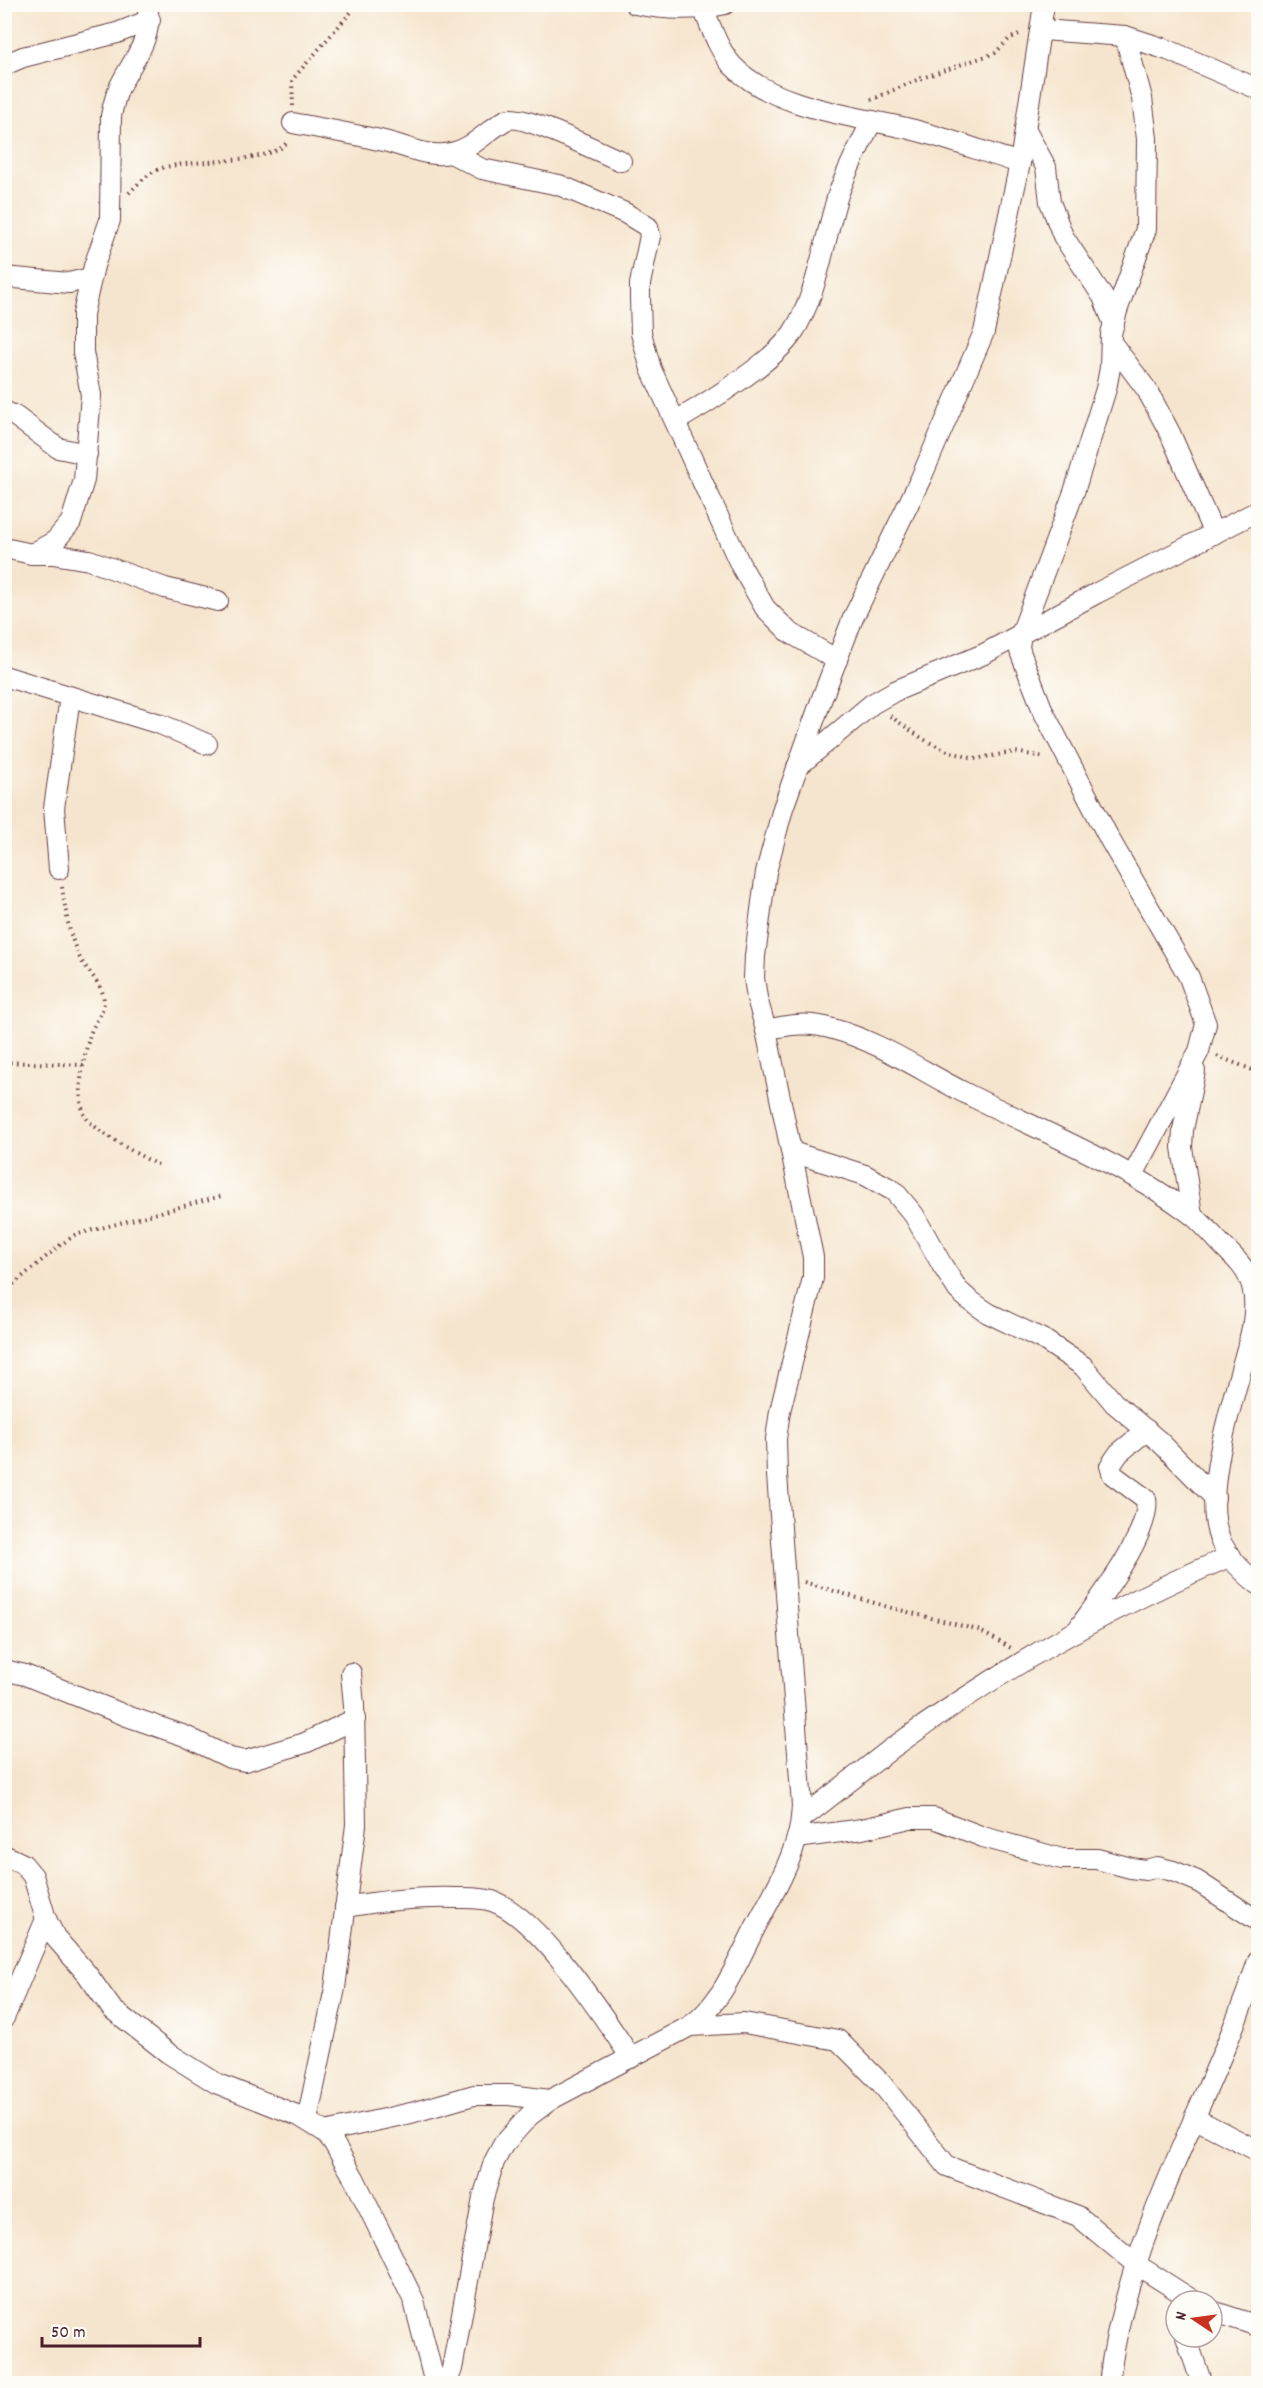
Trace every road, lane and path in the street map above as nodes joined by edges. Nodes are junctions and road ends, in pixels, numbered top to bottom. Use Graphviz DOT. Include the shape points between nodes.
graph roads {
  1 [pos="358,4"];
  2 [pos="635,4"];
  3 [pos="725,4"];
  4 [pos="703,8"];
  5 [pos="148,12"];
  6 [pos="1043,18"];
  7 [pos="1125,36"];
  8 [pos="4,65"];
  9 [pos="1258,89"];
  10 [pos="870,101"];
  11 [pos="872,121"];
  12 [pos="293,123"];
  13 [pos="1025,129"];
  14 [pos="451,153"];
  15 [pos="621,161"];
  16 [pos="1020,163"];
  17 [pos="111,210"];
  18 [pos="4,277"];
  19 [pos="90,278"];
  20 [pos="1112,333"];
  21 [pos="4,411"];
  22 [pos="676,421"];
  23 [pos="87,454"];
  24 [pos="1258,511"];
  25 [pos="1214,534"];
  26 [pos="4,548"];
  27 [pos="32,554"];
  28 [pos="218,601"];
  29 [pos="1021,634"];
  30 [pos="837,660"];
  31 [pos="4,676"];
  32 [pos="70,697"];
  33 [pos="872,704"];
  34 [pos="207,744"];
  35 [pos="1070,764"];
  36 [pos="797,767"];
  37 [pos="59,869"];
  38 [pos="766,1030"];
  39 [pos="1199,1050"];
  40 [pos="4,1062"];
  41 [pos="84,1065"];
  42 [pos="1258,1072"];
  43 [pos="792,1152"];
  44 [pos="160,1166"];
  45 [pos="1133,1175"];
  46 [pos="221,1196"];
  47 [pos="1192,1215"];
  48 [pos="1252,1273"];
  49 [pos="4,1292"];
  50 [pos="1147,1430"];
  51 [pos="1215,1498"];
  52 [pos="1231,1556"];
  53 [pos="785,1576"];
  54 [pos="1258,1584"];
  55 [pos="1076,1630"];
  56 [pos="1030,1658"];
  57 [pos="4,1670"];
  58 [pos="351,1673"];
  59 [pos="355,1719"];
  60 [pos="799,1828"];
  61 [pos="4,1855"];
  62 [pos="345,1907"];
  63 [pos="46,1919"];
  64 [pos="1258,1921"];
  65 [pos="1258,1961"];
  66 [pos="4,2018"];
  67 [pos="690,2026"];
  68 [pos="631,2058"];
  69 [pos="550,2100"];
  70 [pos="1194,2118"];
  71 [pos="307,2120"];
  72 [pos="325,2132"];
  73 [pos="1258,2151"];
  74 [pos="1137,2265"];
  75 [pos="1172,2289"];
  76 [pos="1224,2315"];
  77 [pos="1258,2326"];
  78 [pos="1190,2349"];
  79 [pos="435,2384"];
  80 [pos="446,2384"];
  81 [pos="1109,2384"];
  82 [pos="1202,2384"];
  1 -- 12 [label="path" via="292,80"];
  2 -- 4 [label="street"];
  3 -- 4 [label="street"];
  4 -- 11 [label="street" via="723,53 748,78 775,94 813,108"];
  5 -- 8 [label="street" via="117,33"];
  5 -- 17 [label="street" via="142,48 120,86 111,116"];
  6 -- 7 [label="street"];
  6 -- 10 [label="path" via="995,53"];
  6 -- 13 [label="street"];
  7 -- 9 [label="street"];
  7 -- 20 [label="street" via="1142,99 1147,139 1146,229"];
  11 -- 16 [label="street"];
  11 -- 22 [label="street" via="849,165 804,309 792,334 770,357"];
  12 -- 14 [label="street" via="421,152"];
  12 -- 17 [label="path" via="286,146 277,152 159,169"];
  13 -- 16 [label="street"];
  13 -- 20 [label="street" via="1047,167 1050,202 1063,236 1103,297"];
  14 -- 15 [label="street" via="514,118"];
  14 -- 22 [label="street" via="483,170 559,185 648,227 650,236 640,284 641,333 651,369"];
  16 -- 30 [label="street" via="984,332"];
  17 -- 19 [label="street"];
  18 -- 19 [label="street" via="69,283"];
  19 -- 23 [label="street" via="82,337 91,395"];
  20 -- 25 [label="street" via="1170,433"];
  20 -- 29 [label="street" via="1109,379 1103,399 1074,492"];
  21 -- 23 [label="street" via="58,448"];
  22 -- 30 [label="street" via="740,564 765,608 789,632"];
  23 -- 27 [label="street" via="84,480 71,522 55,541"];
  24 -- 25 [label="street"];
  25 -- 29 [label="street"];
  26 -- 27 [label="street"];
  27 -- 28 [label="street" via="89,560 165,588"];
  29 -- 33 [label="street"];
  29 -- 35 [label="street" via="1019,647 1029,677"];
  30 -- 36 [label="street"];
  31 -- 32 [label="street"];
  32 -- 34 [label="street" via="160,724"];
  32 -- 37 [label="street" via="54,808"];
  33 -- 35 [label="path" via="923,739 962,756 984,759 1015,752"];
  33 -- 36 [label="street"];
  35 -- 39 [label="street" via="1189,977 1206,1024"];
  36 -- 38 [label="street" via="761,901 754,978"];
  37 -- 41 [label="path" via="78,953 104,999 90,1033"];
  38 -- 43 [label="street"];
  38 -- 45 [label="street" via="810,1024 848,1034"];
  39 -- 42 [label="path"];
  39 -- 45 [label="street"];
  39 -- 47 [label="street" via="1182,1147"];
  40 -- 41 [label="path"];
  41 -- 44 [label="path" via="82,1105 89,1122"];
  43 -- 50 [label="street" via="865,1175 894,1191 914,1215 963,1295 1083,1366 1114,1403"];
  43 -- 53 [label="street" via="813,1257 813,1278 776,1439"];
  45 -- 47 [label="street"];
  46 -- 49 [label="path" via="75,1235"];
  47 -- 48 [label="street"];
  48 -- 51 [label="street" via="1252,1324 1221,1443"];
  50 -- 51 [label="street"];
  50 -- 55 [label="street" via="1110,1466 1113,1475 1146,1499 1146,1515 1117,1574"];
  51 -- 52 [label="street" via="1221,1543"];
  52 -- 54 [label="street"];
  52 -- 55 [label="street"];
  53 -- 56 [label="path" via="978,1630"];
  53 -- 60 [label="street" via="795,1695"];
  55 -- 56 [label="street"];
  56 -- 60 [label="street" via="892,1749"];
  57 -- 59 [label="street" via="244,1761 306,1743"];
  58 -- 59 [label="street"];
  59 -- 62 [label="street" via="356,1825"];
  60 -- 64 [label="street" via="862,1829 910,1818 934,1818 983,1837 1062,1859 1097,1859 1131,1868 1173,1871 1197,1881"];
  60 -- 67 [label="street" via="781,1879 735,1968 718,1996"];
  61 -- 63 [label="street" via="23,1864 33,1876"];
  62 -- 68 [label="street" via="425,1898 481,1898 495,1902 560,1960"];
  62 -- 71 [label="street" via="335,1988"];
  63 -- 66 [label="street"];
  63 -- 71 [label="street" via="55,1937 112,2009 168,2053 216,2083"];
  65 -- 70 [label="street"];
  67 -- 68 [label="street"];
  67 -- 74 [label="street" via="744,2023 838,2040 881,2083 947,2166 1072,2212"];
  68 -- 69 [label="street"];
  69 -- 72 [label="street" via="474,2095"];
  69 -- 80 [label="street" via="516,2130 494,2162 483,2198"];
  70 -- 73 [label="street"];
  70 -- 74 [label="street"];
  71 -- 72 [label="street"];
  72 -- 79 [label="street" via="354,2178 414,2301"];
  74 -- 75 [label="street"];
  74 -- 81 [label="street" via="1113,2348"];
  76 -- 77 [label="street"];
  78 -- 82 [label="street"];
}
